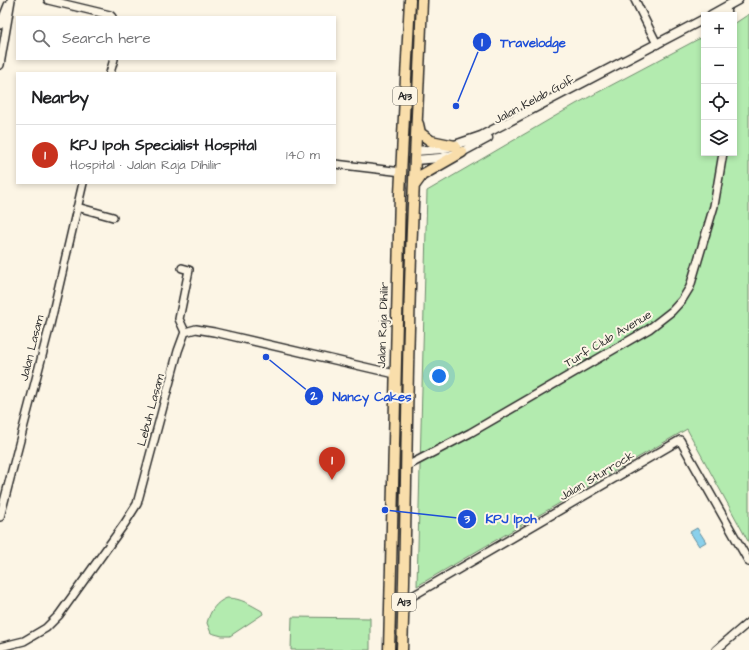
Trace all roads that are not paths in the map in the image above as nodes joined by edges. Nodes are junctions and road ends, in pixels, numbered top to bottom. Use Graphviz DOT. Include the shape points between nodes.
graph roads {
  1 [pos="10,0"];
  2 [pos="48,0"];
  3 [pos="410,0"];
  4 [pos="422,0"];
  5 [pos="635,0"];
  6 [pos="738,0"];
  7 [pos="726,11"];
  8 [pos="111,16"];
  9 [pos="701,21"];
  10 [pos="0,25"];
  11 [pos="657,44"];
  12 [pos="114,60"];
  13 [pos="0,65"];
  14 [pos="110,72"];
  15 [pos="404,107"];
  16 [pos="417,118"];
  17 [pos="458,149"];
  18 [pos="414,156"];
  19 [pos="722,156"];
  20 [pos="336,164"];
  21 [pos="402,172"];
  22 [pos="83,184"];
  23 [pos="414,186"];
  24 [pos="77,207"];
  25 [pos="113,217"];
  26 [pos="399,220"];
  27 [pos="182,268"];
  28 [pos="185,332"];
  29 [pos="395,374"];
  30 [pos="407,466"];
  31 [pos="406,492"];
  32 [pos="0,517"];
  33 [pos="391,551"];
  34 [pos="749,562"];
  35 [pos="404,601"];
  36 [pos="749,622"];
  37 [pos="0,647"];
  38 [pos="389,650"];
  39 [pos="402,650"];
  40 [pos="716,650"];
  1 -- 10 [label="street"];
  1 -- 13 [label="street"];
  2 -- 8 [label="street"];
  3 -- 15 [label="main road, Jalan Raja Dihilir / A13"];
  4 -- 16 [label="main road, A13"];
  5 -- 11 [label="street"];
  6 -- 7 [label="street"];
  9 -- 11 [label="street, Jalan Kelab Golf"];
  11 -- 17 [label="street, Jalan Kelab Golf"];
  11 -- 17 [label="street, Jalan Kelab Golf" via="654,49"];
  12 -- 14 [label="street"];
  15 -- 18 [label="main road" via="409,115 407,146"];
  15 -- 21 [label="main road, Jalan Raja Dihilir / A13"];
  16 -- 17 [label="main road" via="420,133 431,141"];
  16 -- 18 [label="main road, A13"];
  17 -- 18 [label="street"];
  17 -- 23 [label="main road" via="422,175"];
  18 -- 23 [label="main road, A13"];
  18 -- 26 [label="main road" via="409,158 406,204"];
  19 -- 30 [label="street, Turf Club Avenue" via="714,206 690,287 672,311 649,329 484,426"];
  20 -- 21 [label="street"];
  21 -- 26 [label="main road, Jalan Raja Dihilir / A13"];
  22 -- 24 [label="street, Jalan Lasam"];
  23 -- 30 [label="main road, A13"];
  24 -- 25 [label="street"];
  24 -- 32 [label="street, Jalan Lasam" via="49,329"];
  26 -- 29 [label="main road, Jalan Raja Dihilir / A13"];
  27 -- 28 [label="street" via="189,270 179,319"];
  28 -- 29 [label="street" via="196,329 214,332"];
  28 -- 37 [label="street, Lebuh Lasam" via="137,504 126,523 46,628 24,641"];
  29 -- 33 [label="main road, Jalan Raja Dihilir / A13"];
  30 -- 31 [label="main road, A13"];
  31 -- 33 [label="main road" via="398,541"];
  31 -- 35 [label="main road, A13"];
  33 -- 38 [label="main road, Jalan Raja Dihilir / A13"];
  34 -- 35 [label="street, Jalan Sturrock" via="680,440"];
  35 -- 39 [label="main road, A13"];
  36 -- 40 [label="street"];
}
